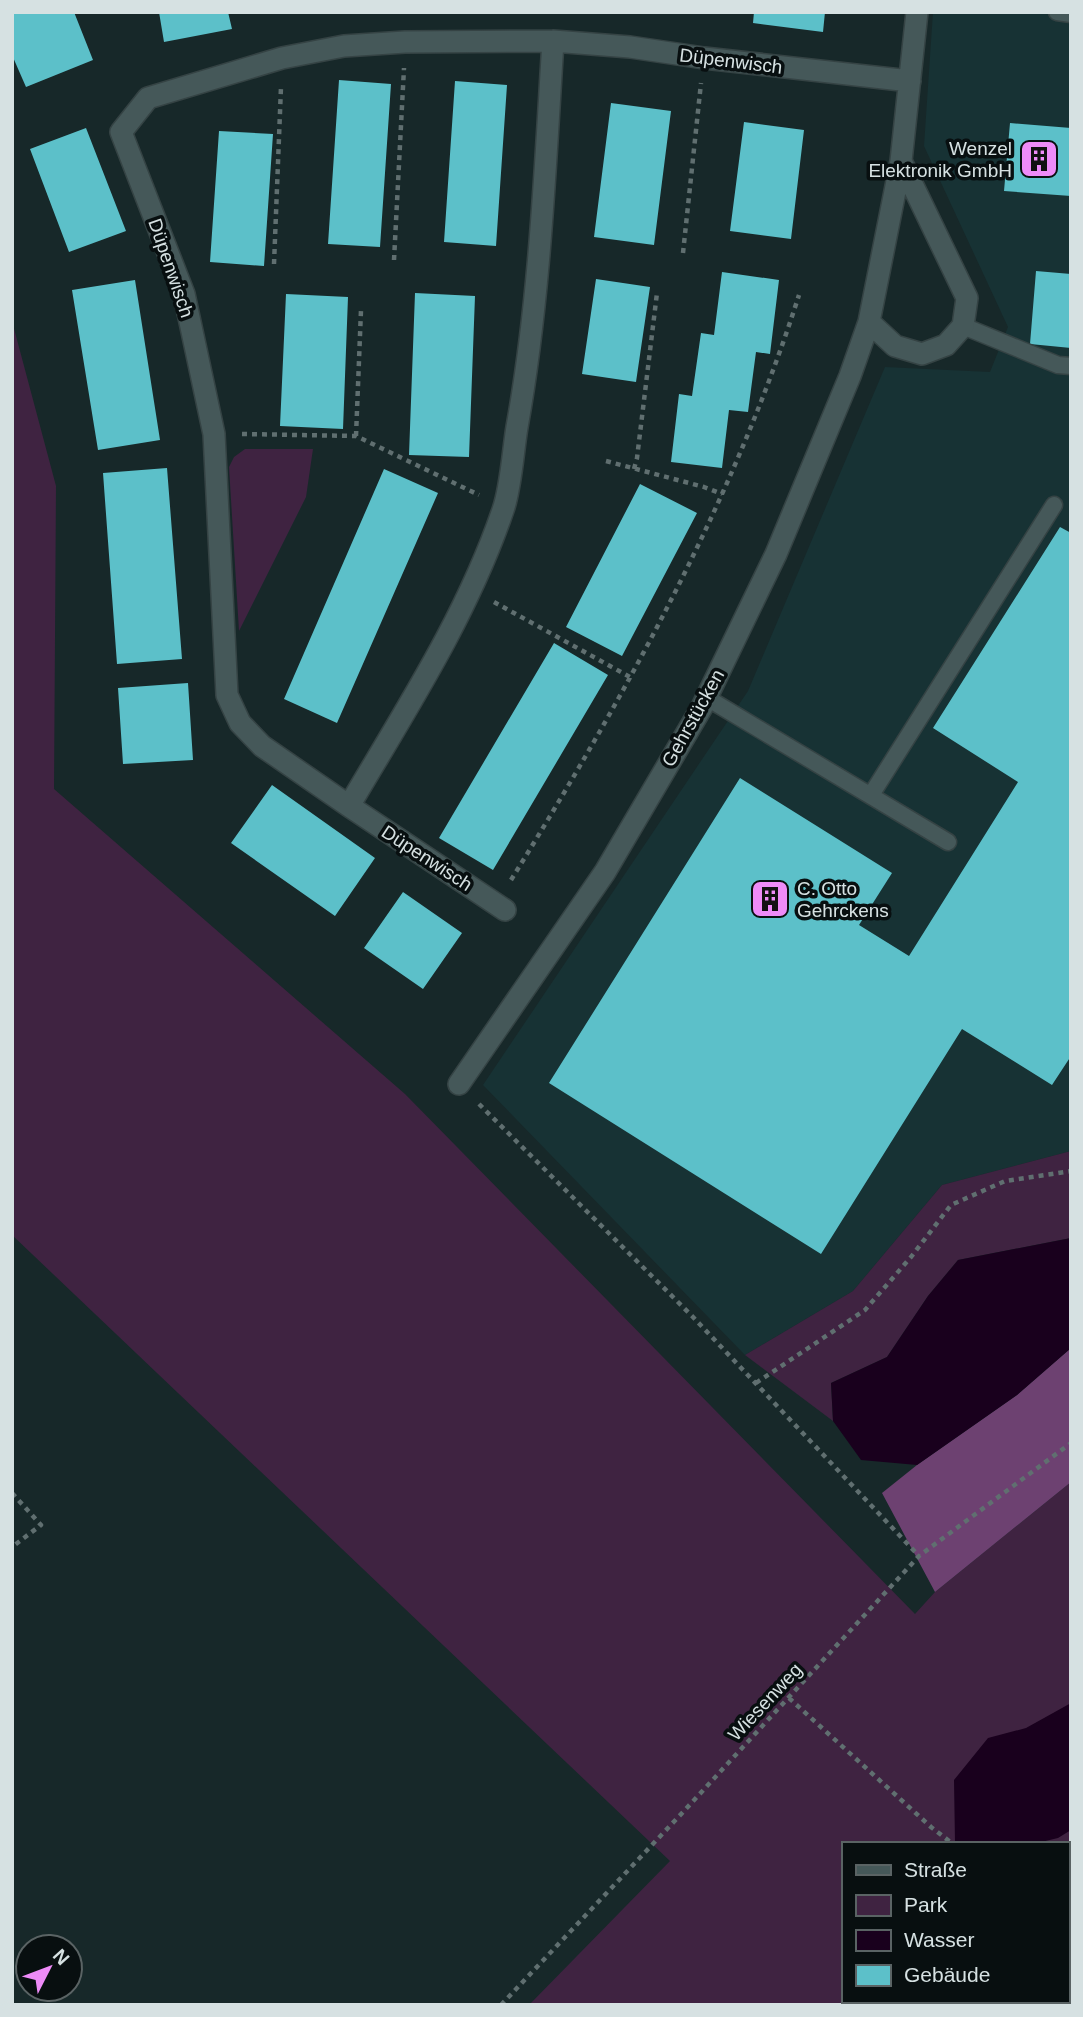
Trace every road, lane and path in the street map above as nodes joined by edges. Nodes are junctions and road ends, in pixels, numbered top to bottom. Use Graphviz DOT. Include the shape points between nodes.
graph roads {
  1 [pos="917,12"];
  2 [pos="1057,12"];
  3 [pos="1071,14"];
  4 [pos="553,41"];
  5 [pos="405,42"];
  6 [pos="282,58"];
  7 [pos="704,58"];
  8 [pos="910,81"];
  9 [pos="901,161"];
  10 [pos="683,253"];
  11 [pos="394,260"];
  12 [pos="274,264"];
  13 [pos="657,292"];
  14 [pos="799,295"];
  15 [pos="361,310"];
  16 [pos="869,321"];
  17 [pos="963,326"];
  18 [pos="1071,366"];
  19 [pos="214,434"];
  20 [pos="356,436"];
  21 [pos="606,461"];
  22 [pos="634,469"];
  23 [pos="722,494"];
  24 [pos="1054,505"];
  25 [pos="505,508"];
  26 [pos="471,590"];
  27 [pos="630,677"];
  28 [pos="707,698"];
  29 [pos="871,795"];
  30 [pos="349,806"];
  31 [pos="948,842"];
  32 [pos="500,907"];
  33 [pos="459,1084"];
  34 [pos="1071,1171"];
  35 [pos="756,1382"];
  36 [pos="1071,1443"];
  37 [pos="12,1493"];
  38 [pos="12,1548"];
  39 [pos="919,1556"];
  40 [pos="789,1697"];
  41 [pos="951,1842"];
  42 [pos="501,2005"];
  1 -- 8 [label="street, Gehrstücken"];
  2 -- 3 [label="lane"];
  4 -- 5 [label="street, Düpenwisch"];
  4 -- 7 [label="street, Düpenwisch"];
  4 -- 25 [label="street" via="541,241"];
  5 -- 6 [label="street, Düpenwisch" via="344,46"];
  5 -- 11 [label="path"];
  6 -- 12 [label="path"];
  6 -- 19 [label="street, Düpenwisch" via="148,98 121,132 184,294"];
  7 -- 8 [label="street, Düpenwisch"];
  7 -- 10 [label="path"];
  8 -- 9 [label="street, Gehrstücken"];
  9 -- 16 [label="street, Gehrstücken"];
  9 -- 17 [label="street" via="967,298"];
  13 -- 22 [label="path"];
  14 -- 23 [label="path" via="779,357"];
  15 -- 20 [label="path"];
  16 -- 17 [label="street" via="895,346 922,354 946,345"];
  16 -- 28 [label="street, Gehrstücken" via="776,554"];
  17 -- 18 [label="lane" via="1058,365"];
  19 -- 20 [label="path"];
  19 -- 30 [label="street, Düpenwisch" via="227,695 240,723 262,746"];
  20 -- 25 [label="path"];
  21 -- 22 [label="path"];
  22 -- 23 [label="path"];
  23 -- 27 [label="path"];
  24 -- 29 [label="lane"];
  25 -- 26 [label="street"];
  26 -- 27 [label="path"];
  26 -- 30 [label="street"];
  27 -- 32 [label="path"];
  28 -- 29 [label="lane"];
  28 -- 33 [label="street, Gehrstücken" via="606,872"];
  29 -- 31 [label="lane"];
  30 -- 32 [label="street, Düpenwisch"];
  33 -- 35 [label="path"];
  34 -- 35 [label="path" via="1005,1181 951,1205 864,1310"];
  35 -- 39 [label="path"];
  36 -- 39 [label="path, Wiesenweg"];
  37 -- 38 [label="path" via="41,1525"];
  39 -- 40 [label="path, Wiesenweg"];
  40 -- 41 [label="path"];
  40 -- 42 [label="path, Wiesenweg"];
}
